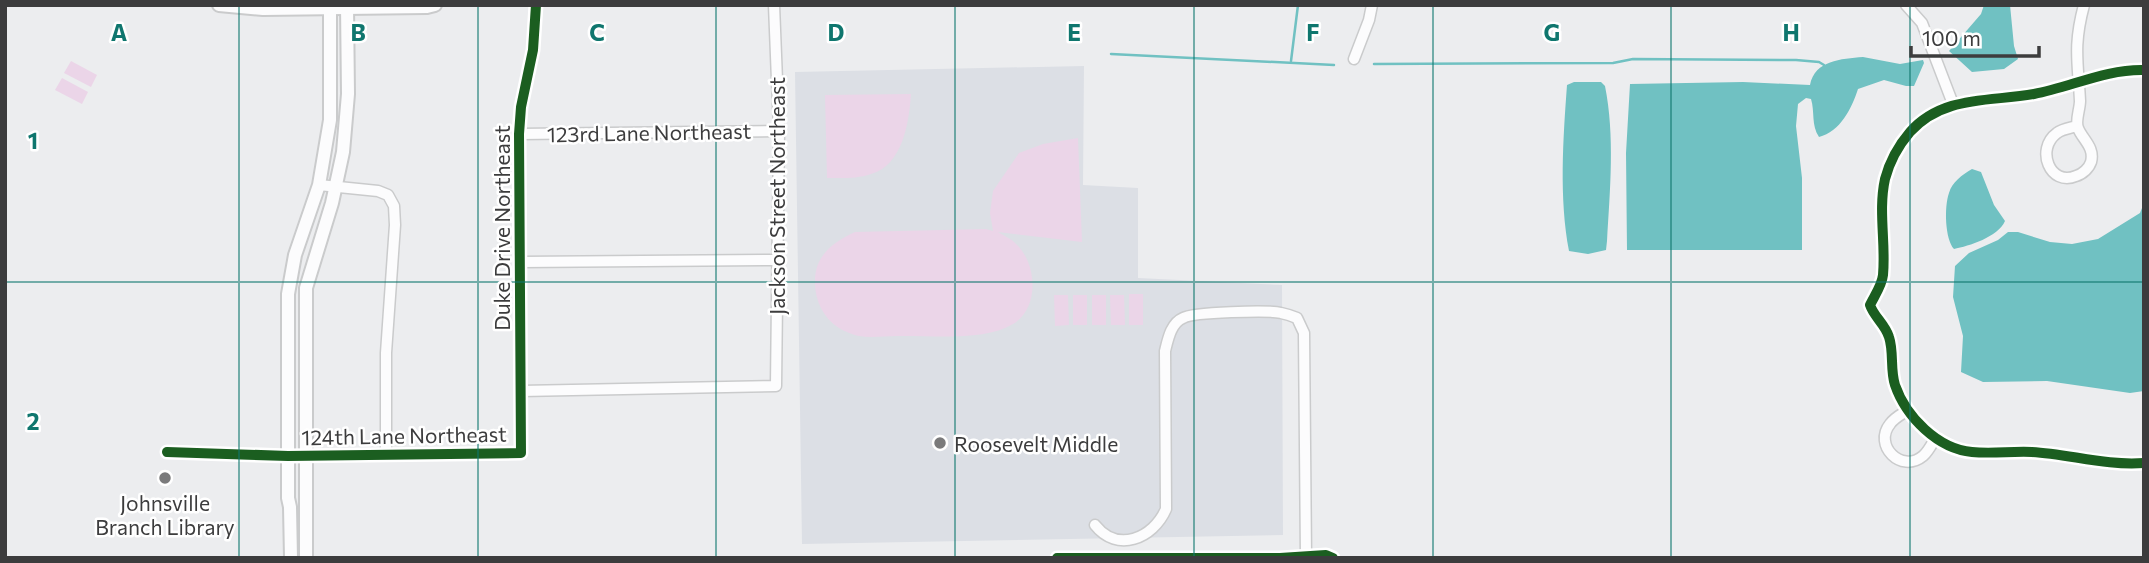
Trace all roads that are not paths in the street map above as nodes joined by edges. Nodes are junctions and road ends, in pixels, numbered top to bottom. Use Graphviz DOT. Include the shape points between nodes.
graph roads {
  1 [pos="219,5"];
  2 [pos="435,5"];
  3 [pos="536,5"];
  4 [pos="774,5"];
  5 [pos="1372,5"];
  6 [pos="1906,5"];
  7 [pos="2084,5"];
  8 [pos="330,6"];
  9 [pos="347,7"];
  10 [pos="1354,59"];
  11 [pos="2144,69"];
  12 [pos="2078,82"];
  13 [pos="1953,104"];
  14 [pos="2077,126"];
  15 [pos="779,131"];
  16 [pos="520,134"];
  17 [pos="319,185"];
  18 [pos="335,188"];
  19 [pos="778,260"];
  20 [pos="521,262"];
  21 [pos="521,391"];
  22 [pos="1908,410"];
  23 [pos="1936,438"];
  24 [pos="167,452"];
  25 [pos="386,453"];
  26 [pos="521,453"];
  27 [pos="288,456"];
  28 [pos="305,456"];
  29 [pos="2144,463"];
  30 [pos="1095,525"];
  31 [pos="291,558"];
  32 [pos="306,558"];
  33 [pos="1306,558"];
  1 -- 8 [label="street" via="263,9"];
  2 -- 9 [label="street"];
  3 -- 16 [label="street, Duke Drive Northeast"];
  4 -- 15 [label="street, Jackson Street Northeast"];
  5 -- 10 [label="street"];
  6 -- 13 [label="street" via="1923,23"];
  7 -- 12 [label="street" via="2076,38"];
  8 -- 9 [label="street"];
  8 -- 17 [label="street" via="330,120"];
  9 -- 18 [label="street" via="347,114"];
  11 -- 12 [label="street" via="2115,71"];
  12 -- 13 [label="street" via="2034,94"];
  12 -- 14 [label="street"];
  13 -- 22 [label="street" via="1924,118 1912,130 1898,146 1885,180 1883,277 1870,304 1889,338 1895,384"];
  14 -- 14 [label="street" via="2058,132 2046,150 2051,171 2062,177 2075,177 2091,162 2092,151"];
  15 -- 16 [label="street, 123rd Lane Northeast"];
  15 -- 19 [label="street, Jackson Street Northeast"];
  16 -- 20 [label="street, Duke Drive Northeast"];
  17 -- 18 [label="street"];
  17 -- 27 [label="street" via="289,284"];
  18 -- 25 [label="street" via="377,191 388,195 394,206"];
  18 -- 28 [label="street" via="306,288"];
  19 -- 20 [label="street"];
  19 -- 21 [label="street, Jackson Street Northeast" via="776,386"];
  20 -- 21 [label="street, Duke Drive Northeast"];
  21 -- 26 [label="street, Duke Drive Northeast"];
  22 -- 23 [label="street"];
  22 -- 23 [label="street" via="1893,420 1885,434 1892,456 1906,462 1920,458"];
  23 -- 29 [label="street" via="1951,448 1970,452 2031,452 2120,465"];
  24 -- 27 [label="street, 124th Lane Northeast"];
  25 -- 26 [label="street, 124th Lane Northeast"];
  25 -- 28 [label="street, 124th Lane Northeast"];
  27 -- 28 [label="street, 124th Lane Northeast"];
  27 -- 31 [label="street"];
  28 -- 32 [label="street"];
  30 -- 33 [label="street" via="1113,540 1128,540 1153,530 1166,509 1165,351 1177,322 1204,313 1281,312 1297,318 1304,333"];
}
